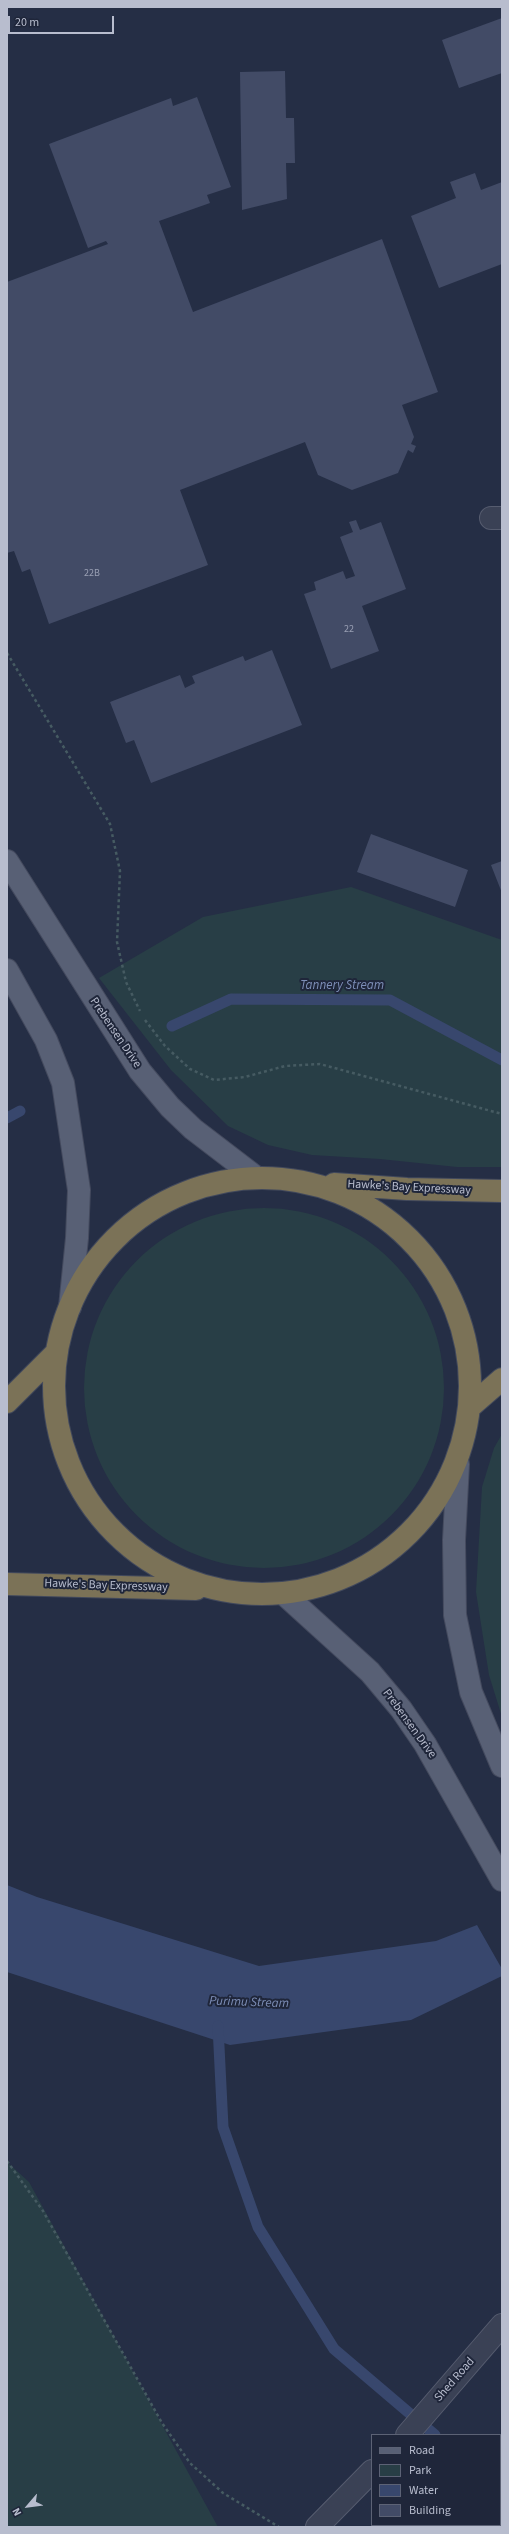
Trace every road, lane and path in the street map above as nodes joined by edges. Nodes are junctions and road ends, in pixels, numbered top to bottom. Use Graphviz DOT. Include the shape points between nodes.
graph roads {
  1 [pos="7,653"];
  2 [pos="7,861"];
  3 [pos="7,970"];
  4 [pos="502,1114"];
  5 [pos="257,1178"];
  6 [pos="317,1182"];
  7 [pos="502,1191"];
  8 [pos="70,1307"];
  9 [pos="57,1352"];
  10 [pos="502,1379"];
  11 [pos="7,1402"];
  12 [pos="471,1406"];
  13 [pos="458,1464"];
  14 [pos="7,1584"];
  15 [pos="205,1590"];
  16 [pos="283,1593"];
  17 [pos="502,1766"];
  18 [pos="502,1880"];
  19 [pos="7,2161"];
  20 [pos="502,2325"];
  21 [pos="409,2434"];
  22 [pos="371,2472"];
  23 [pos="279,2527"];
  24 [pos="317,2527"];
  1 -- 4 [label="path" via="110,824 120,871 117,942 126,982 141,1014 165,1046 190,1070 214,1080 245,1077 284,1066 320,1064"];
  2 -- 5 [label="main road, Prebensen Drive" via="140,1071 170,1107 193,1129"];
  3 -- 8 [label="main road" via="46,1040 63,1083 79,1190 78,1238"];
  5 -- 6 [label="highway, Hawke's Bay Expressway"];
  5 -- 8 [label="highway, Hawke's Bay Expressway" via="195,1189 155,1207 133,1223 102,1253 84,1275"];
  6 -- 7 [label="highway, Hawke's Bay Expressway" via="407,1189"];
  6 -- 12 [label="highway" via="369,1206 415,1244 433,1267 460,1321 468,1351"];
  8 -- 9 [label="highway, Hawke's Bay Expressway"];
  9 -- 11 [label="highway"];
  9 -- 15 [label="highway, Hawke's Bay Expressway" via="53,1394 56,1418 74,1476 87,1500 101,1519 135,1552 158,1567"];
  10 -- 12 [label="highway"];
  12 -- 13 [label="highway"];
  13 -- 16 [label="highway, Hawke's Bay Expressway" via="417,1523 369,1567 326,1584"];
  13 -- 17 [label="main road" via="454,1546 455,1615 470,1692"];
  14 -- 15 [label="highway, Hawke's Bay Expressway"];
  15 -- 16 [label="highway, Hawke's Bay Expressway"];
  16 -- 18 [label="main road, Prebensen Drive" via="370,1672 401,1709 425,1744"];
  19 -- 23 [label="path" via="43,2211 162,2423 190,2463 223,2493"];
  20 -- 21 [label="lane, Shed Road"];
  22 -- 24 [label="lane"];
}
